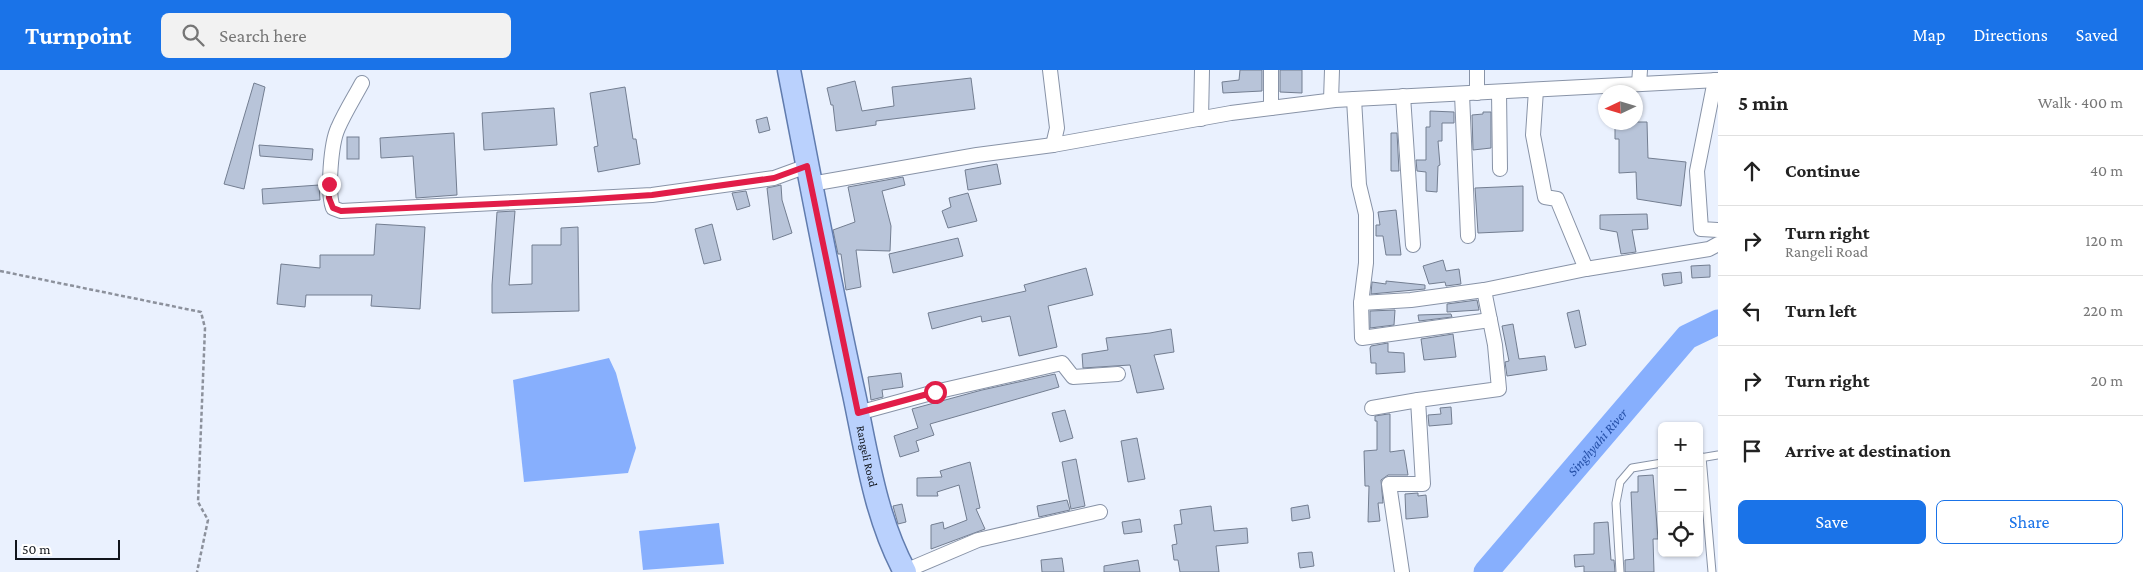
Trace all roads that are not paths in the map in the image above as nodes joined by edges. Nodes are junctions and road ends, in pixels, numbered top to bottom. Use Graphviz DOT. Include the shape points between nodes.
graph roads {
  1 [pos="789,70"];
  2 [pos="1050,70"];
  3 [pos="1202,70"];
  4 [pos="1271,70"];
  5 [pos="1332,70"];
  6 [pos="1477,70"];
  7 [pos="1640,77"];
  8 [pos="1717,80"];
  9 [pos="362,83"];
  10 [pos="1536,90"];
  11 [pos="1499,92"];
  12 [pos="1477,93"];
  13 [pos="1462,94"];
  14 [pos="1403,96"];
  15 [pos="1354,99"];
  16 [pos="1331,100"];
  17 [pos="1271,108"];
  18 [pos="1201,119"];
  19 [pos="1053,146"];
  20 [pos="1500,170"];
  21 [pos="809,175"];
  22 [pos="1718,230"];
  23 [pos="1468,236"];
  24 [pos="1718,244"];
  25 [pos="1413,246"];
  26 [pos="1586,269"];
  27 [pos="1484,290"];
  28 [pos="1361,303"];
  29 [pos="1490,320"];
  30 [pos="1118,374"];
  31 [pos="1418,400"];
  32 [pos="1372,408"];
  33 [pos="858,413"];
  34 [pos="1718,455"];
  35 [pos="1703,458"];
  36 [pos="1658,465"];
  37 [pos="1702,467"];
  38 [pos="1100,512"];
  39 [pos="905,572"];
  40 [pos="1402,572"];
  41 [pos="1620,572"];
  42 [pos="1712,572"];
  1 -- 21 [label="main road, Rangeli Road"];
  2 -- 19 [label="street" via="1057,128"];
  3 -- 18 [label="street"];
  4 -- 17 [label="street"];
  5 -- 16 [label="street"];
  6 -- 12 [label="street"];
  7 -- 8 [label="street"];
  7 -- 10 [label="street"];
  8 -- 22 [label="street" via="1697,171 1701,229"];
  9 -- 21 [label="street" via="337,130 329,198 333,208 341,211 652,195"];
  10 -- 11 [label="street"];
  10 -- 26 [label="street" via="1533,135 1545,197 1557,199"];
  11 -- 12 [label="street"];
  11 -- 20 [label="street"];
  12 -- 13 [label="street"];
  13 -- 14 [label="street"];
  13 -- 23 [label="street"];
  14 -- 15 [label="street"];
  14 -- 25 [label="street"];
  15 -- 16 [label="street"];
  15 -- 28 [label="street" via="1359,185 1366,214 1366,263"];
  16 -- 17 [label="street"];
  17 -- 18 [label="street"];
  18 -- 19 [label="street"];
  19 -- 21 [label="street"];
  21 -- 33 [label="main road, Rangeli Road"];
  24 -- 26 [label="street" via="1709,249"];
  26 -- 27 [label="street"];
  27 -- 28 [label="street"];
  27 -- 29 [label="street"];
  28 -- 29 [label="street" via="1362,338"];
  29 -- 31 [label="street" via="1499,389"];
  30 -- 33 [label="street" via="1073,377 1062,363"];
  31 -- 32 [label="street"];
  31 -- 40 [label="street" via="1422,484 1388,484"];
  33 -- 39 [label="main road, Rangeli Road" via="875,497 892,547"];
  34 -- 35 [label="lane"];
  36 -- 41 [label="lane" via="1632,468 1620,482 1616,503"];
  37 -- 42 [label="lane"];
  38 -- 39 [label="street" via="978,540"];
}
